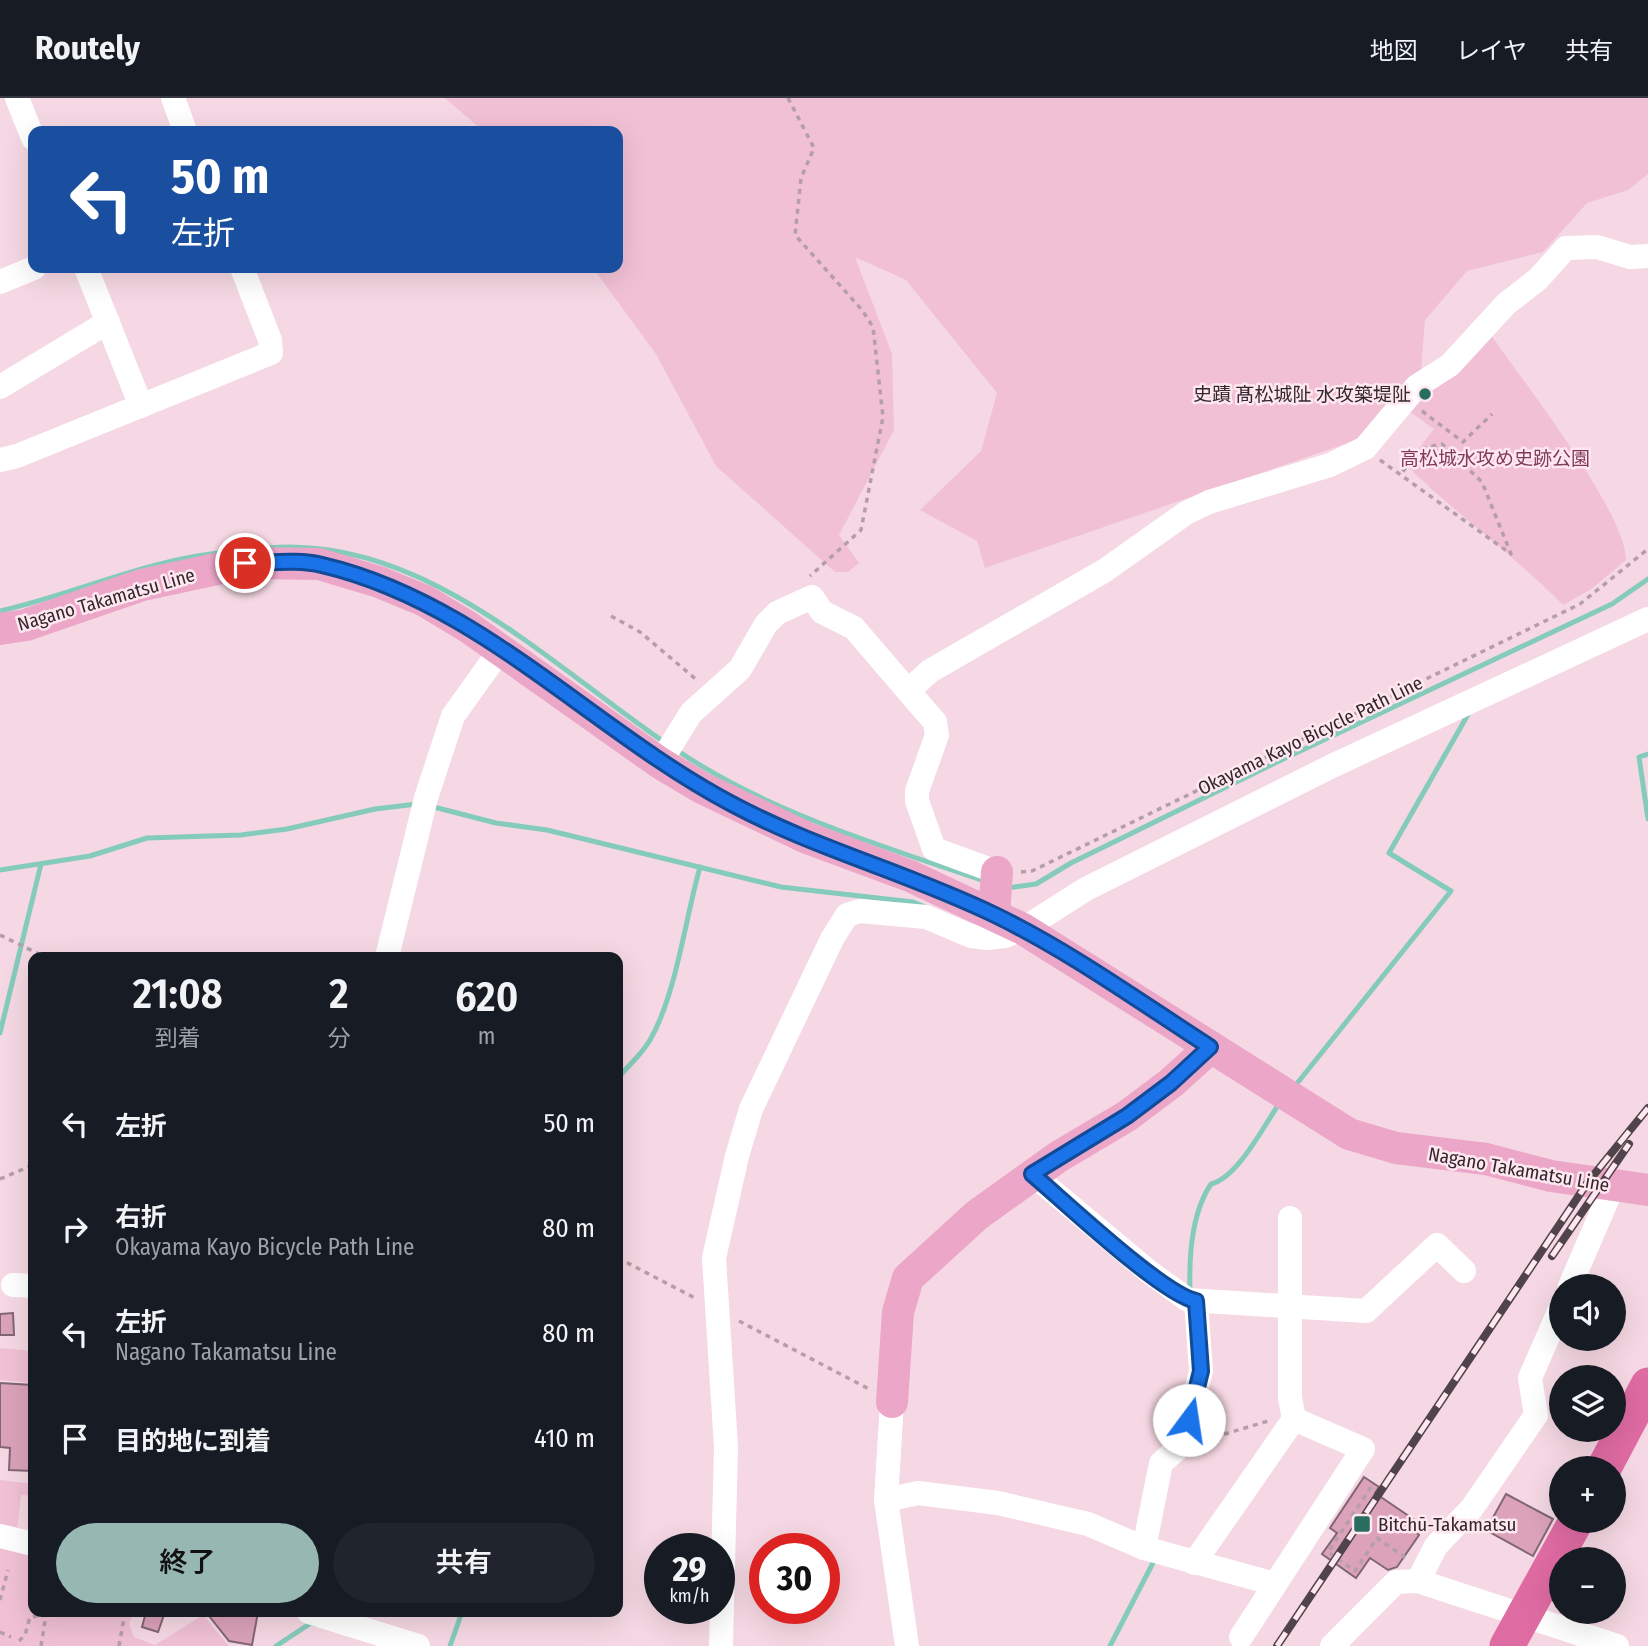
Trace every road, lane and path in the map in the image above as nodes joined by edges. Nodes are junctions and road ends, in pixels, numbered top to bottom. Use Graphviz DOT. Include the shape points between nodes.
graph roads {
  1 [pos="18,98"];
  2 [pos="173,98"];
  3 [pos="788,98"];
  4 [pos="28,126"];
  5 [pos="183,126"];
  6 [pos="1648,256"];
  7 [pos="28,270"];
  8 [pos="88,273"];
  9 [pos="244,273"];
  10 [pos="0,282"];
  11 [pos="108,322"];
  12 [pos="0,387"];
  13 [pos="1407,399"];
  14 [pos="141,405"];
  15 [pos="1492,414"];
  16 [pos="1364,448"];
  17 [pos="0,460"];
  18 [pos="1401,474"];
  19 [pos="1648,549"];
  20 [pos="812,597"];
  21 [pos="611,617"];
  22 [pos="1648,619"];
  23 [pos="0,629"];
  24 [pos="501,649"];
  25 [pos="691,678"];
  26 [pos="908,691"];
  27 [pos="666,754"];
  28 [pos="996,890"];
  29 [pos="1023,929"];
  30 [pos="0,935"];
  31 [pos="33,952"];
  32 [pos="388,952"];
  33 [pos="1210,1047"];
  34 [pos="28,1167"];
  35 [pos="1032,1174"];
  36 [pos="0,1179"];
  37 [pos="1613,1186"];
  38 [pos="1648,1190"];
  39 [pos="1290,1219"];
  40 [pos="623,1261"];
  41 [pos="1464,1271"];
  42 [pos="1575,1274"];
  43 [pos="1193,1301"];
  44 [pos="1290,1307"];
  45 [pos="718,1310"];
  46 [pos="1549,1334"];
  47 [pos="1648,1385"];
  48 [pos="892,1402"];
  49 [pos="1293,1414"];
  50 [pos="1183,1444"];
  51 [pos="1610,1456"];
  52 [pos="1371,1487"];
  53 [pos="886,1500"];
  54 [pos="1569,1533"];
  55 [pos="0,1536"];
  56 [pos="28,1544"];
  57 [pos="1151,1550"];
  58 [pos="1194,1563"];
  59 [pos="8,1570"];
  60 [pos="1418,1581"];
  61 [pos="1275,1584"];
  62 [pos="0,1600"];
  63 [pos="1524,1616"];
  64 [pos="30,1617"];
  65 [pos="45,1617"];
  66 [pos="124,1617"];
  67 [pos="325,1617"];
  68 [pos="0,1632"];
  69 [pos="11,1637"];
  70 [pos="1241,1637"];
  71 [pos="19,1641"];
  72 [pos="41,1646"];
  73 [pos="119,1646"];
  74 [pos="418,1646"];
  75 [pos="721,1646"];
  76 [pos="907,1646"];
  77 [pos="1332,1646"];
  78 [pos="1507,1646"];
  79 [pos="1617,1646"];
  1 -- 4 [label="street"];
  2 -- 5 [label="street"];
  3 -- 20 [label="path" via="814,148 801,178 795,235 873,327 883,417 861,530 803,582"];
  6 -- 13 [label="street" via="1630,257 1597,247 1566,248 1450,365 1417,386"];
  7 -- 10 [label="street"];
  8 -- 11 [label="street"];
  9 -- 14 [label="street" via="271,353"];
  11 -- 12 [label="street"];
  11 -- 14 [label="street"];
  13 -- 15 [label="path" via="1463,442"];
  13 -- 16 [label="street"];
  14 -- 17 [label="street"];
  16 -- 18 [label="path"];
  16 -- 26 [label="street" via="1330,465 1186,513 1104,571 930,671"];
  18 -- 18 [label="path" via="1489,538 1511,554 1482,482 1442,444 1425,446"];
  19 -- 28 [label="path, Okayama Kayo Bicycle Path Line" via="1580,604"];
  20 -- 26 [label="street" via="822,612 854,628"];
  20 -- 27 [label="street" via="777,613 766,624 740,669 691,713"];
  21 -- 25 [label="path" via="640,632"];
  22 -- 29 [label="street" via="1473,699 1086,889"];
  23 -- 24 [label="main road, Nagano Takamatsu Line" via="26,625 190,573 245,563 319,564 425,601"];
  24 -- 27 [label="main road, Nagano Takamatsu Line"];
  24 -- 32 [label="street" via="453,716 426,797"];
  26 -- 28 [label="street" via="935,722 937,735 917,791 934,849"];
  27 -- 28 [label="main road, Nagano Takamatsu Line" via="760,817 807,838 910,876"];
  28 -- 29 [label="main road, Nagano Takamatsu Line"];
  29 -- 33 [label="main road, Nagano Takamatsu Line"];
  29 -- 45 [label="street" via="987,938 906,913 860,911 847,915 751,1109 714,1258"];
  30 -- 31 [label="path"];
  33 -- 35 [label="main road" via="1127,1116"];
  33 -- 37 [label="main road, Nagano Takamatsu Line" via="1328,1124 1362,1140"];
  34 -- 36 [label="path"];
  35 -- 43 [label="street" via="1148,1272"];
  35 -- 48 [label="main road" via="977,1215 908,1278 898,1312"];
  37 -- 38 [label="main road, Nagano Takamatsu Line"];
  37 -- 42 [label="street"];
  39 -- 44 [label="street"];
  40 -- 45 [label="path"];
  41 -- 44 [label="street" via="1437,1245 1366,1311"];
  43 -- 44 [label="street"];
  43 -- 50 [label="street" via="1201,1371"];
  44 -- 49 [label="street"];
  45 -- 48 [label="path"];
  45 -- 75 [label="street" via="726,1447"];
  46 -- 60 [label="street" via="1530,1378 1536,1415 1472,1508 1436,1546"];
  47 -- 51 [label="highway"];
  48 -- 53 [label="street"];
  49 -- 50 [label="path"];
  49 -- 58 [label="street"];
  49 -- 61 [label="street" via="1363,1449"];
  50 -- 57 [label="street" via="1161,1463"];
  52 -- 60 [label="path" via="1328,1552 1355,1571 1377,1538 1408,1559"];
  53 -- 57 [label="street" via="918,1493 998,1503 1088,1524"];
  53 -- 76 [label="street"];
  54 -- 63 [label="highway"];
  55 -- 56 [label="street"];
  57 -- 58 [label="street"];
  58 -- 61 [label="street"];
  59 -- 62 [label="path"];
  60 -- 63 [label="street"];
  60 -- 77 [label="street" via="1396,1582"];
  61 -- 70 [label="street"];
  63 -- 78 [label="highway"];
  63 -- 79 [label="street"];
  64 -- 71 [label="path"];
  65 -- 72 [label="path"];
  66 -- 73 [label="path"];
  67 -- 74 [label="street"];
  68 -- 69 [label="path"];
}
